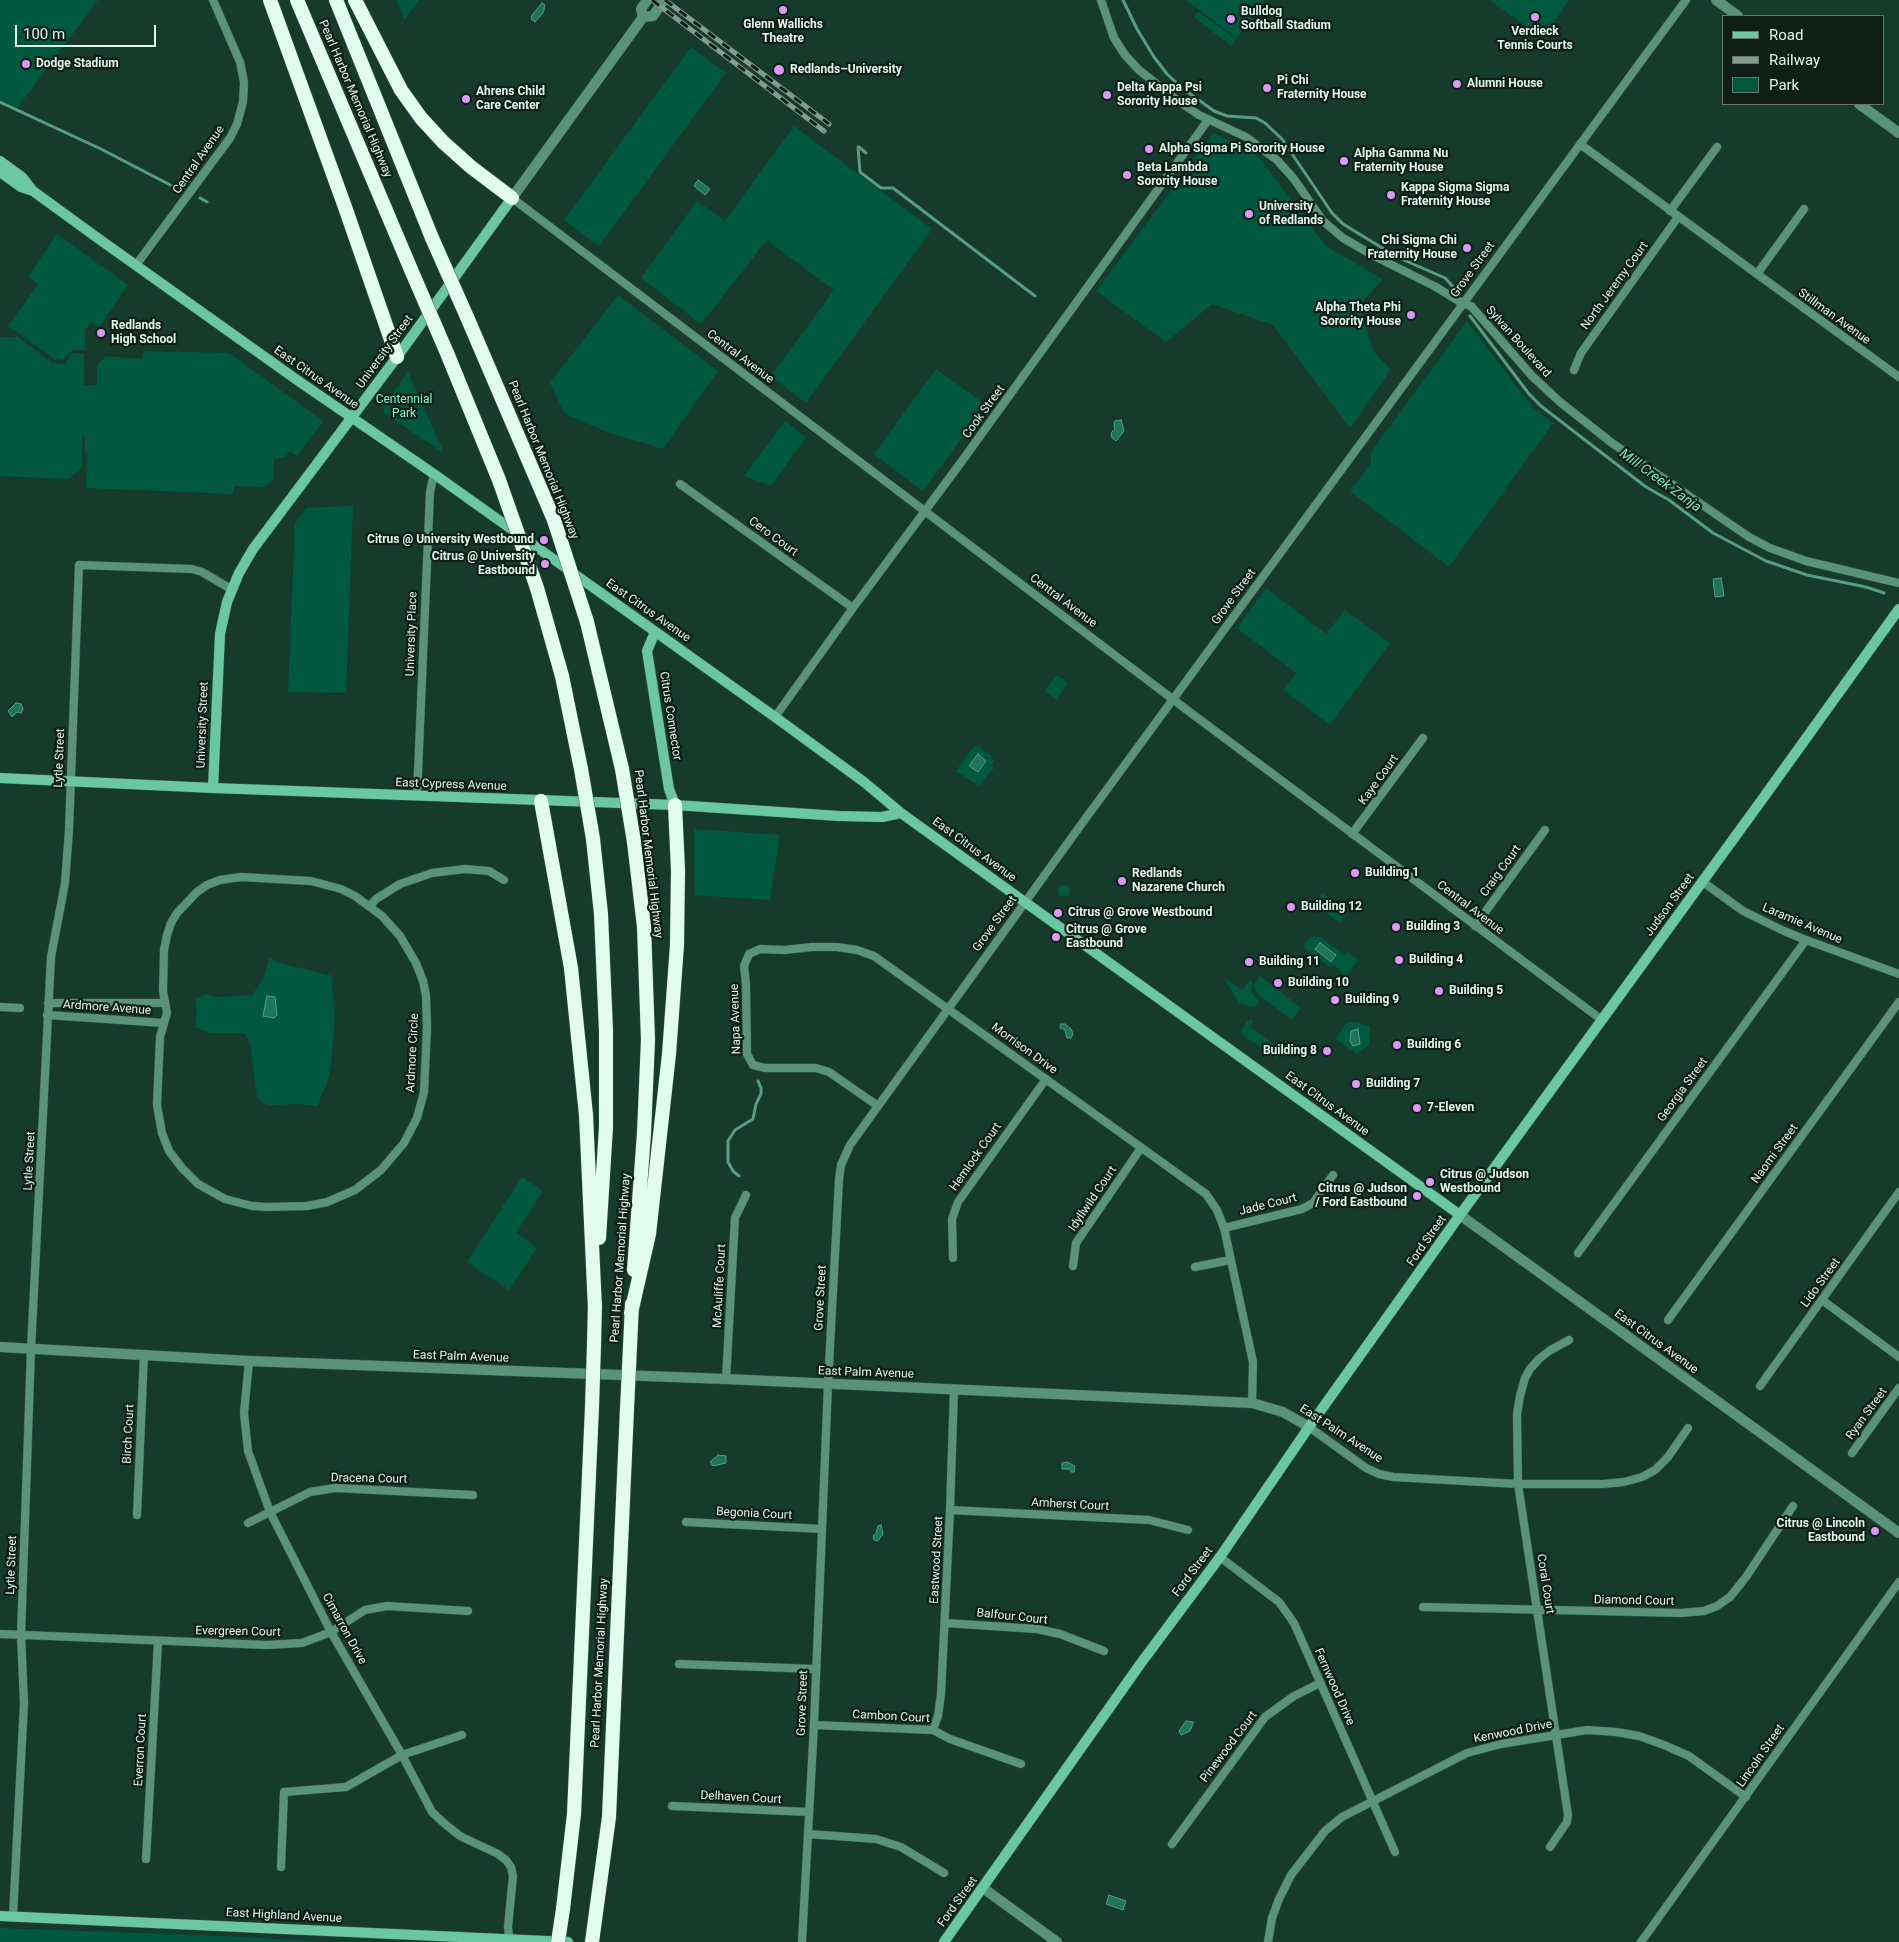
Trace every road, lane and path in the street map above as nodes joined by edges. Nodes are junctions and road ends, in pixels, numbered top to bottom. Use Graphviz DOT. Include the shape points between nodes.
graph roads {
  1 [pos="213,0"];
  2 [pos="270,0"];
  3 [pos="297,0"];
  4 [pos="336,0"];
  5 [pos="355,0"];
  6 [pos="648,0"];
  7 [pos="664,0"];
  8 [pos="1101,0"];
  9 [pos="1686,0"];
  10 [pos="1716,0"];
  11 [pos="1737,15"];
  12 [pos="643,17"];
  13 [pos="1860,105"];
  14 [pos="1208,120"];
  15 [pos="1899,133"];
  16 [pos="1580,144"];
  17 [pos="1717,146"];
  18 [pos="0,161"];
  19 [pos="0,172"];
  20 [pos="33,191"];
  21 [pos="512,198"];
  22 [pos="1804,209"];
  23 [pos="1670,211"];
  24 [pos="1678,217"];
  25 [pos="136,265"];
  26 [pos="1757,274"];
  27 [pos="1462,303"];
  28 [pos="397,358"];
  29 [pos="1574,370"];
  30 [pos="1899,377"];
  31 [pos="352,418"];
  32 [pos="434,474"];
  33 [pos="680,484"];
  34 [pos="925,511"];
  35 [pos="1899,584"];
  36 [pos="231,589"];
  37 [pos="853,608"];
  38 [pos="1899,609"];
  39 [pos="655,632"];
  40 [pos="1173,699"];
  41 [pos="775,717"];
  42 [pos="1423,738"];
  43 [pos="0,778"];
  44 [pos="71,781"];
  45 [pos="213,788"];
  46 [pos="417,796"];
  47 [pos="541,801"];
  48 [pos="675,805"];
  49 [pos="901,813"];
  50 [pos="1545,830"];
  51 [pos="1352,834"];
  52 [pos="504,880"];
  53 [pos="1703,882"];
  54 [pos="1025,902"];
  55 [pos="370,906"];
  56 [pos="1475,926"];
  57 [pos="1806,940"];
  58 [pos="749,954"];
  59 [pos="1899,974"];
  60 [pos="1899,1002"];
  61 [pos="48,1003"];
  62 [pos="165,1003"];
  63 [pos="0,1007"];
  64 [pos="20,1008"];
  65 [pos="948,1008"];
  66 [pos="47,1015"];
  67 [pos="1602,1020"];
  68 [pos="164,1023"];
  69 [pos="1046,1079"];
  70 [pos="878,1106"];
  71 [pos="1141,1148"];
  72 [pos="1333,1175"];
  73 [pos="1899,1192"];
  74 [pos="746,1195"];
  75 [pos="1460,1215"];
  76 [pos="1224,1228"];
  77 [pos="1578,1253"];
  78 [pos="954,1258"];
  79 [pos="1230,1260"];
  80 [pos="1073,1266"];
  81 [pos="1195,1267"];
  82 [pos="1822,1300"];
  83 [pos="595,1309"];
  84 [pos="631,1313"];
  85 [pos="1668,1320"];
  86 [pos="1569,1340"];
  87 [pos="0,1347"];
  88 [pos="31,1349"];
  89 [pos="144,1354"];
  90 [pos="1899,1357"];
  91 [pos="249,1361"];
  92 [pos="726,1379"];
  93 [pos="828,1384"];
  94 [pos="1760,1386"];
  95 [pos="1899,1388"];
  96 [pos="954,1389"];
  97 [pos="1252,1403"];
  98 [pos="1309,1427"];
  99 [pos="1688,1428"];
  100 [pos="1852,1453"];
  101 [pos="1518,1484"];
  102 [pos="473,1495"];
  103 [pos="1793,1506"];
  104 [pos="950,1510"];
  105 [pos="270,1512"];
  106 [pos="137,1515"];
  107 [pos="686,1522"];
  108 [pos="248,1523"];
  109 [pos="822,1529"];
  110 [pos="1188,1530"];
  111 [pos="1899,1533"];
  112 [pos="1220,1557"];
  113 [pos="1899,1582"];
  114 [pos="1423,1606"];
  115 [pos="468,1611"];
  116 [pos="1538,1611"];
  117 [pos="945,1623"];
  118 [pos="331,1632"];
  119 [pos="0,1634"];
  120 [pos="21,1635"];
  121 [pos="158,1642"];
  122 [pos="1104,1651"];
  123 [pos="679,1664"];
  124 [pos="815,1669"];
  125 [pos="1320,1683"];
  126 [pos="814,1725"];
  127 [pos="933,1730"];
  128 [pos="462,1734"];
  129 [pos="1556,1735"];
  130 [pos="402,1755"];
  131 [pos="1021,1764"];
  132 [pos="1746,1797"];
  133 [pos="1372,1801"];
  134 [pos="672,1806"];
  135 [pos="809,1812"];
  136 [pos="808,1834"];
  137 [pos="1172,1844"];
  138 [pos="1550,1847"];
  139 [pos="1395,1852"];
  140 [pos="146,1859"];
  141 [pos="281,1867"];
  142 [pos="944,1873"];
  143 [pos="983,1888"];
  144 [pos="0,1916"];
  145 [pos="13,1916"];
  146 [pos="510,1938"];
  147 [pos="558,1942"];
  148 [pos="568,1942"];
  149 [pos="592,1942"];
  150 [pos="802,1942"];
  151 [pos="944,1942"];
  152 [pos="1057,1942"];
  153 [pos="1268,1942"];
  154 [pos="1641,1942"];
  1 -- 25 [label="street, Central Avenue" via="240,62 244,82 237,124"];
  2 -- 28 [label="highway"];
  3 -- 83 [label="highway, Pearl Harbor Memorial Highway, bridge" via="499,480 537,588 562,676 593,839 601,914 606,1127"];
  4 -- 84 [label="highway, Pearl Harbor Memorial Highway, bridge" via="432,238 554,520 587,622 622,768 644,927 648,1040"];
  5 -- 21 [label="highway" via="401,90 421,118 471,167"];
  6 -- 12 [label="street, University Street" via="641,9"];
  7 -- 12 [label="street, University Street" via="653,16"];
  8 -- 14 [label="street, Sylvan Boulevard" via="1110,28 1125,55 1178,101"];
  9 -- 16 [label="street, Grove Street"];
  10 -- 11 [label="street"];
  12 -- 21 [label="street, University Street"];
  13 -- 15 [label="street"];
  14 -- 27 [label="street, Sylvan Boulevard" via="1246,137 1277,160 1323,221 1343,238"];
  14 -- 34 [label="street, Cook Street"];
  16 -- 23 [label="street, Stillman Avenue"];
  16 -- 27 [label="street, Grove Street"];
  17 -- 23 [label="street"];
  18 -- 20 [label="main road, East Citrus Avenue" via="22,177"];
  19 -- 20 [label="main road, East Citrus Avenue" via="21,187"];
  20 -- 25 [label="main road, East Citrus Avenue"];
  21 -- 28 [label="main road, University Street"];
  21 -- 34 [label="street, Central Avenue"];
  22 -- 26 [label="street"];
  23 -- 24 [label="street, Stillman Avenue"];
  24 -- 26 [label="street, Stillman Avenue"];
  24 -- 29 [label="street, North Jeremy Court" via="1581,353"];
  25 -- 31 [label="main road, East Citrus Avenue"];
  26 -- 30 [label="street, Stillman Avenue"];
  27 -- 35 [label="street, Sylvan Boulevard" via="1471,306 1532,376 1560,402 1612,443 1749,537 1806,561"];
  27 -- 40 [label="street, Grove Street"];
  28 -- 31 [label="main road, University Street"];
  31 -- 32 [label="main road, East Citrus Avenue"];
  31 -- 36 [label="main road, University Street" via="253,549"];
  32 -- 39 [label="main road, East Citrus Avenue"];
  32 -- 46 [label="street, University Place" via="430,492"];
  33 -- 37 [label="street, Cero Court"];
  34 -- 37 [label="street, Cook Street"];
  34 -- 40 [label="street, Central Avenue"];
  36 -- 44 [label="street, Lytle Street" via="192,569 78,565"];
  36 -- 45 [label="main road, University Street" via="220,634"];
  37 -- 41 [label="street, Cook Street"];
  38 -- 53 [label="main road, Judson Street"];
  39 -- 41 [label="main road, East Citrus Avenue"];
  39 -- 48 [label="main road, Citrus Connector" via="647,651 669,789"];
  40 -- 51 [label="street, Central Avenue"];
  40 -- 54 [label="street, Grove Street"];
  41 -- 49 [label="main road, East Citrus Avenue"];
  42 -- 51 [label="street, Kaye Court"];
  43 -- 44 [label="main road, East Cypress Avenue"];
  44 -- 45 [label="main road, East Cypress Avenue"];
  44 -- 61 [label="street, Lytle Street" via="65,883 51,957"];
  45 -- 46 [label="main road, East Cypress Avenue"];
  46 -- 47 [label="main road, East Cypress Avenue"];
  47 -- 48 [label="main road, East Cypress Avenue"];
  47 -- 83 [label="highway" via="571,968 586,1115"];
  48 -- 49 [label="main road, East Cypress Avenue" via="882,817"];
  48 -- 84 [label="highway" via="677,945 670,1054 650,1234"];
  49 -- 54 [label="main road, East Citrus Avenue"];
  50 -- 56 [label="street, Craig Court"];
  51 -- 56 [label="street, Central Avenue"];
  52 -- 55 [label="street" via="489,872 457,870 432,873 400,884"];
  53 -- 57 [label="street, Laramie Avenue" via="1744,911"];
  53 -- 67 [label="main road, Judson Street"];
  54 -- 65 [label="street, Grove Street"];
  54 -- 75 [label="main road, East Citrus Avenue"];
  55 -- 62 [label="street, Ardmore Circle" via="341,890 312,882 241,877 207,885 187,900 171,922 164,950"];
  55 -- 68 [label="street, Ardmore Circle" via="400,936 416,963 426,995 427,1036 424,1092 411,1133 396,1155 355,1190 327,1202 268,1207 225,1199 198,1184 170,1151 162,1133 158,1105 160,1037"];
  56 -- 67 [label="street, Central Avenue"];
  57 -- 59 [label="street, Laramie Avenue"];
  57 -- 77 [label="street, Georgia Street"];
  58 -- 65 [label="street, Morrison Drive" via="760,949 828,947 856,950 874,956"];
  58 -- 70 [label="street, Napa Avenue" via="744,966 747,1054 753,1064 765,1068 816,1068 829,1072"];
  60 -- 85 [label="street, Naomi Street"];
  61 -- 62 [label="street, Ardmore Avenue"];
  61 -- 66 [label="street, Lytle Street"];
  62 -- 68 [label="street, Ardmore Circle"];
  63 -- 64 [label="street"];
  65 -- 69 [label="street, Morrison Drive"];
  65 -- 70 [label="street, Grove Street"];
  66 -- 68 [label="street, Ardmore Avenue"];
  66 -- 88 [label="street, Lytle Street"];
  67 -- 75 [label="main road, Judson Street"];
  69 -- 71 [label="street, Morrison Drive"];
  69 -- 78 [label="street, Hemlock Court" via="956,1207 952,1219"];
  70 -- 93 [label="street, Grove Street" via="850,1145 840,1172"];
  71 -- 76 [label="street, Morrison Drive" via="1206,1194"];
  71 -- 80 [label="street, Idyllwild Court" via="1076,1243"];
  72 -- 76 [label="street, Jade Court" via="1312,1203 1302,1209"];
  73 -- 82 [label="street, Lido Street"];
  74 -- 92 [label="street, McAuliffe Court" via="735,1218"];
  75 -- 98 [label="main road, Ford Street"];
  75 -- 111 [label="street, East Citrus Avenue"];
  76 -- 79 [label="street, Morrison Drive"];
  79 -- 81 [label="street"];
  79 -- 97 [label="street, Morrison Drive" via="1253,1362"];
  82 -- 90 [label="street"];
  82 -- 94 [label="street, Lido Street"];
  83 -- 147 [label="highway, Pearl Harbor Memorial Highway, bridge" via="574,1814"];
  84 -- 149 [label="highway, Pearl Harbor Memorial Highway, bridge" via="608,1817"];
  86 -- 101 [label="street, Coral Court" via="1539,1359 1525,1378 1517,1414"];
  87 -- 88 [label="street, East Palm Avenue"];
  88 -- 89 [label="street, East Palm Avenue"];
  88 -- 120 [label="street, Lytle Street"];
  89 -- 91 [label="street, East Palm Avenue"];
  89 -- 106 [label="street, Birch Court"];
  91 -- 92 [label="street, East Palm Avenue"];
  91 -- 105 [label="street, Cimarron Drive" via="244,1413 248,1451"];
  92 -- 93 [label="street, East Palm Avenue"];
  93 -- 96 [label="street, East Palm Avenue"];
  93 -- 109 [label="street, Grove Street"];
  95 -- 100 [label="street, Ryan Street"];
  96 -- 97 [label="street, East Palm Avenue"];
  96 -- 104 [label="street, Eastwood Street"];
  97 -- 98 [label="street, East Palm Avenue" via="1283,1412"];
  98 -- 101 [label="street, East Palm Avenue" via="1379,1474"];
  98 -- 112 [label="main road, Ford Street"];
  99 -- 101 [label="street, East Palm Avenue" via="1668,1457 1642,1477 1603,1484"];
  101 -- 116 [label="street, Coral Court"];
  102 -- 105 [label="street, Dracena Court" via="335,1488 310,1492"];
  103 -- 116 [label="street, Diamond Court" via="1730,1597 1704,1611"];
  104 -- 110 [label="street, Amherst Court" via="1150,1520"];
  104 -- 117 [label="street, Eastwood Street"];
  105 -- 108 [label="street"];
  105 -- 118 [label="street, Cimarron Drive"];
  107 -- 109 [label="street, Begonia Court"];
  109 -- 124 [label="street, Grove Street"];
  112 -- 125 [label="street, Fernwood Drive" via="1283,1607"];
  112 -- 143 [label="main road, Ford Street" via="1141,1663"];
  113 -- 132 [label="street, Lincoln Street"];
  114 -- 116 [label="street, Diamond Court"];
  115 -- 118 [label="street, Evergreen Court" via="387,1606 365,1610"];
  116 -- 129 [label="street, Coral Court"];
  117 -- 122 [label="street, Balfour Court" via="1037,1629"];
  117 -- 127 [label="street, Eastwood Street" via="941,1694"];
  118 -- 121 [label="street, Evergreen Court" via="302,1643 267,1646"];
  118 -- 130 [label="street, Cimarron Drive"];
  119 -- 120 [label="street, Evergreen Court"];
  120 -- 121 [label="street, Evergreen Court"];
  120 -- 145 [label="street, Lytle Street" via="24,1703"];
  121 -- 140 [label="street, Everron Court"];
  123 -- 124 [label="street"];
  124 -- 126 [label="street, Grove Street"];
  125 -- 133 [label="street, Fernwood Drive"];
  125 -- 137 [label="street, Pinewood Court" via="1294,1696 1265,1717"];
  126 -- 127 [label="street, Cambon Court"];
  126 -- 135 [label="street, Grove Street"];
  127 -- 131 [label="street, Cambon Court"];
  128 -- 130 [label="street"];
  129 -- 132 [label="street, Kenwood Drive" via="1587,1730 1639,1736 1689,1756"];
  129 -- 133 [label="street, Kenwood Drive" via="1467,1753"];
  129 -- 138 [label="street, Coral Court" via="1568,1815 1564,1828"];
  130 -- 141 [label="street" via="346,1787 284,1792"];
  130 -- 146 [label="street, Cimarron Drive" via="432,1812 460,1836 498,1854 511,1867"];
  132 -- 154 [label="street, Lincoln Street"];
  133 -- 139 [label="street, Fernwood Drive"];
  133 -- 153 [label="street, Kenwood Drive" via="1342,1817 1307,1853 1279,1898"];
  134 -- 135 [label="street, Delhaven Court"];
  135 -- 136 [label="street, Grove Street"];
  136 -- 142 [label="street" via="876,1839 901,1847"];
  136 -- 150 [label="street, Grove Street"];
  143 -- 151 [label="main road, Ford Street"];
  143 -- 152 [label="street"];
  144 -- 145 [label="main road, East Highland Avenue"];
  145 -- 146 [label="main road, East Highland Avenue"];
  146 -- 148 [label="main road, East Highland Avenue"];
}
